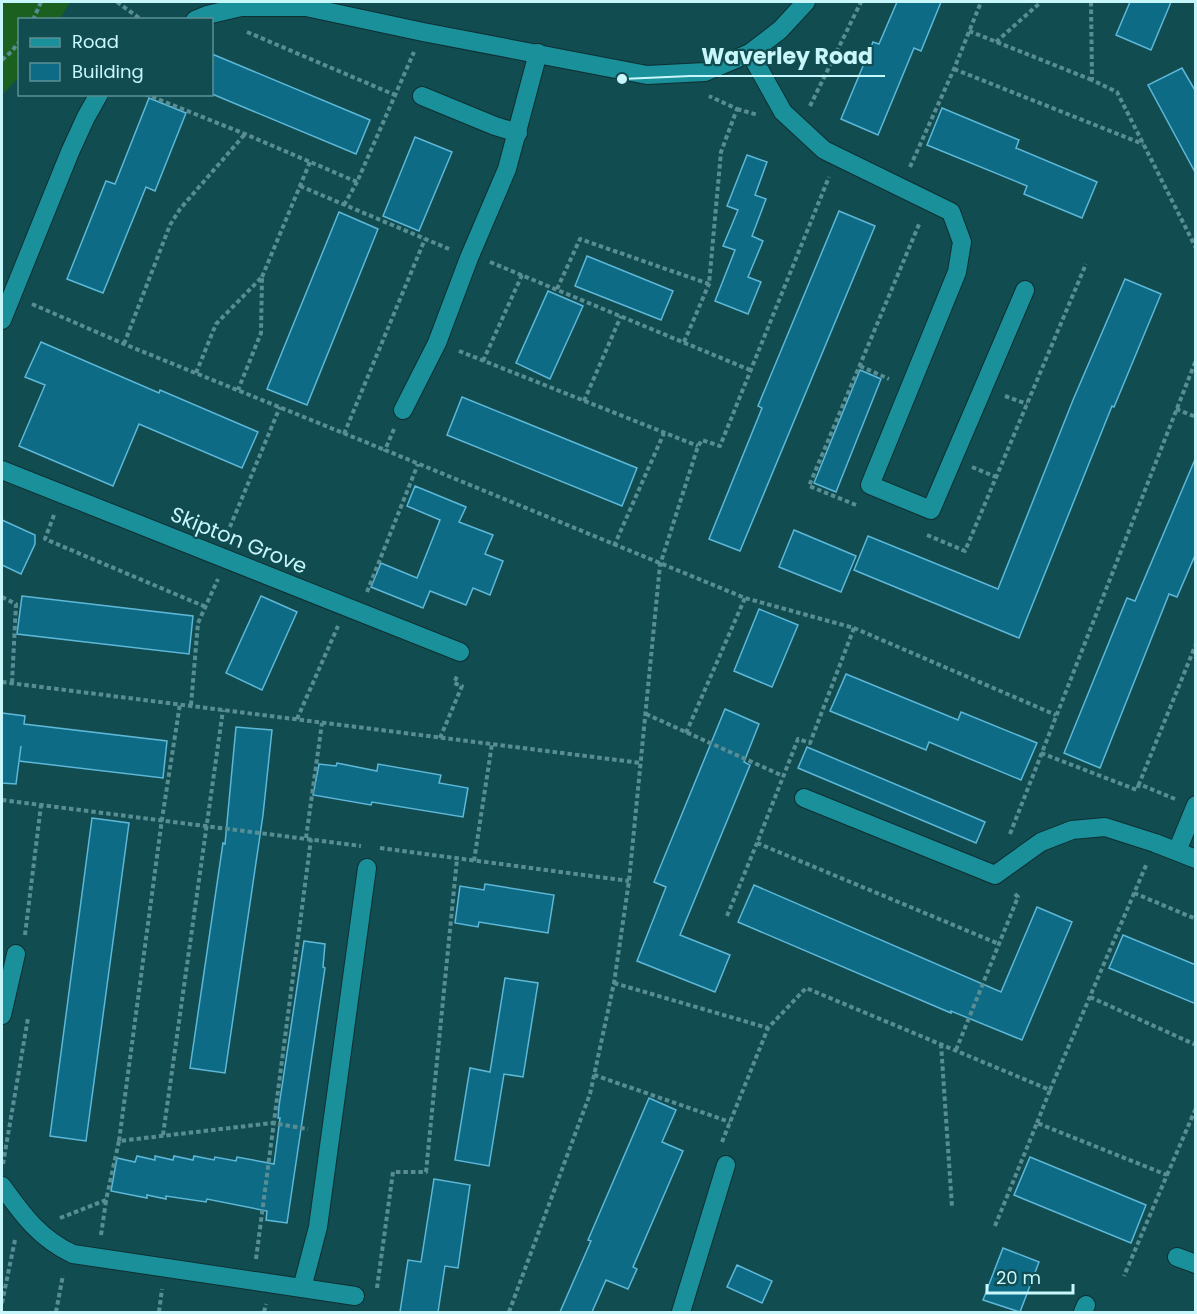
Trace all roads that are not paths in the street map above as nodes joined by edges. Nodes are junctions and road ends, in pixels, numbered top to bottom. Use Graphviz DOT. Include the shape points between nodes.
graph roads {
  1 [pos="806,2"];
  2 [pos="201,17"];
  3 [pos="538,52"];
  4 [pos="750,53"];
  5 [pos="98,96"];
  6 [pos="422,96"];
  7 [pos="518,133"];
  8 [pos="1025,290"];
  9 [pos="2,320"];
  10 [pos="403,410"];
  11 [pos="2,470"];
  12 [pos="460,652"];
  13 [pos="804,798"];
  14 [pos="1195,806"];
  15 [pos="1177,851"];
  16 [pos="1196,859"];
  17 [pos="367,868"];
  18 [pos="16,954"];
  19 [pos="2,1015"];
  20 [pos="726,1165"];
  21 [pos="2,1186"];
  22 [pos="1177,1257"];
  23 [pos="1196,1264"];
  24 [pos="302,1288"];
  25 [pos="355,1296"];
  26 [pos="681,1312"];
  1 -- 4 [label="street" via="780,30"];
  2 -- 3 [label="street" via="241,8 306,7"];
  3 -- 4 [label="street" via="647,75 705,72"];
  3 -- 7 [label="street"];
  4 -- 8 [label="street" via="783,112 824,150 951,212 962,242 957,272 870,485 931,510"];
  5 -- 9 [label="street" via="70,152"];
  6 -- 7 [label="street"];
  7 -- 10 [label="street" via="437,343"];
  11 -- 12 [label="street, Skipton Grove"];
  13 -- 15 [label="street" via="995,874 1041,842 1072,830 1105,827"];
  14 -- 15 [label="street"];
  15 -- 16 [label="street"];
  17 -- 24 [label="street" via="318,1227"];
  18 -- 19 [label="street"];
  20 -- 26 [label="street"];
  21 -- 24 [label="street" via="34,1228 67,1251"];
  22 -- 23 [label="street"];
  24 -- 25 [label="street"];
}
